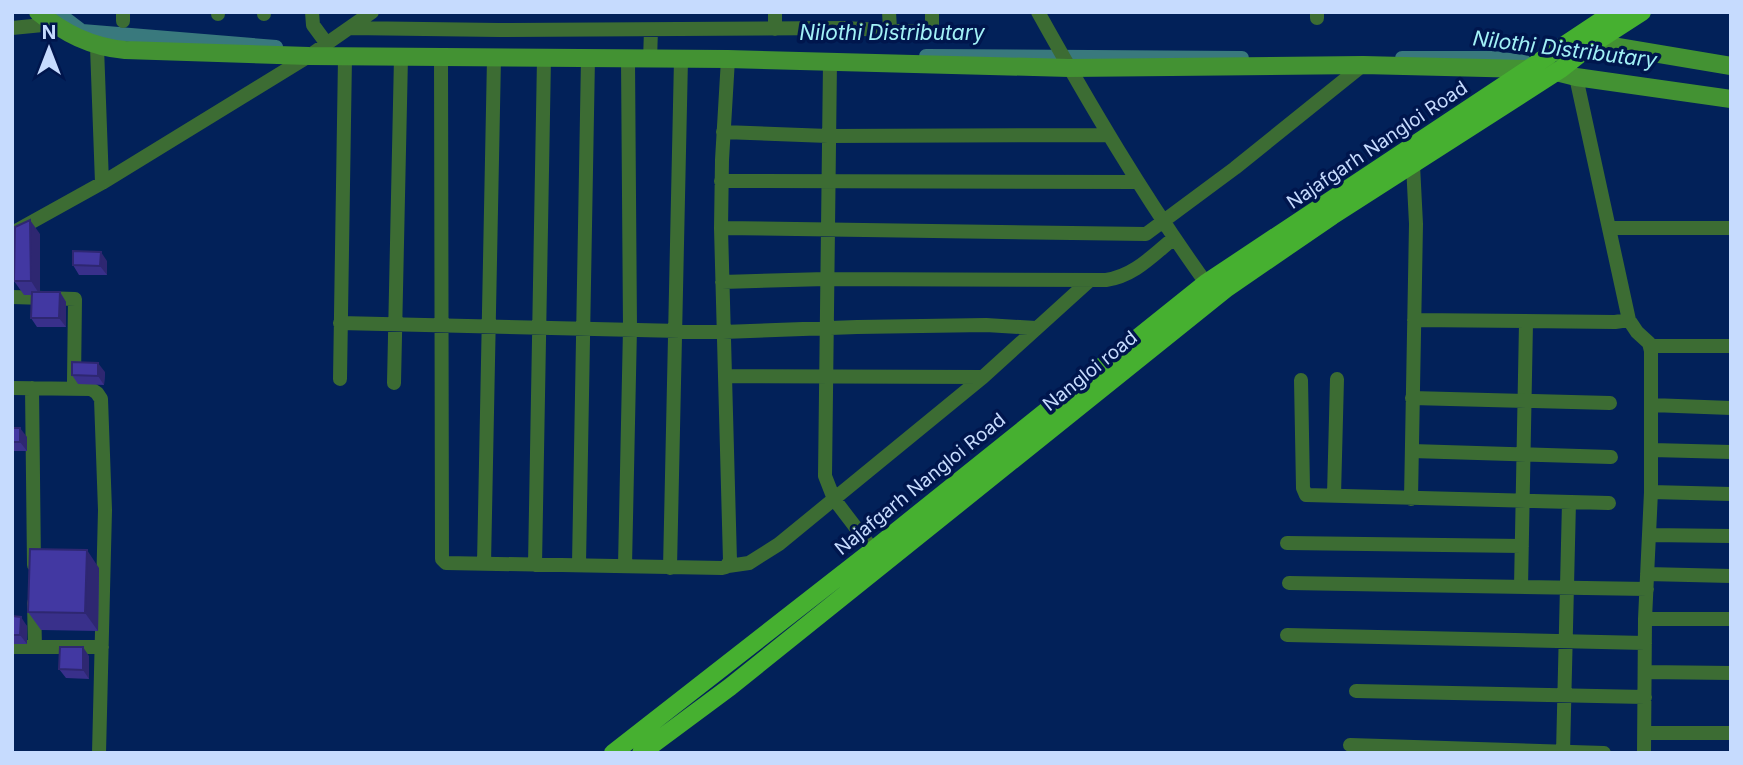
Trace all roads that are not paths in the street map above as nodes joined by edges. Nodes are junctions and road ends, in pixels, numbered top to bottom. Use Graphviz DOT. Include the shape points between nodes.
graph roads {
  1 [pos="38,12"];
  2 [pos="312,12"];
  3 [pos="372,12"];
  4 [pos="775,12"];
  5 [pos="805,12"];
  6 [pos="843,12"];
  7 [pos="889,12"];
  8 [pos="932,12"];
  9 [pos="1038,12"];
  10 [pos="1614,12"];
  11 [pos="1643,12"];
  12 [pos="53,24"];
  13 [pos="12,27"];
  14 [pos="350,28"];
  15 [pos="844,28"];
  16 [pos="775,29"];
  17 [pos="806,29"];
  18 [pos="890,29"];
  19 [pos="651,33"];
  20 [pos="1588,42"];
  21 [pos="327,44"];
  22 [pos="97,47"];
  23 [pos="309,56"];
  24 [pos="345,57"];
  25 [pos="401,57"];
  26 [pos="650,57"];
  27 [pos="441,58"];
  28 [pos="494,58"];
  29 [pos="544,58"];
  30 [pos="589,58"];
  31 [pos="681,59"];
  32 [pos="727,59"];
  33 [pos="628,60"];
  34 [pos="830,62"];
  35 [pos="1363,65"];
  36 [pos="1534,66"];
  37 [pos="1731,66"];
  38 [pos="1069,67"];
  39 [pos="1564,73"];
  40 [pos="1731,99"];
  41 [pos="723,132"];
  42 [pos="1108,135"];
  43 [pos="828,136"];
  44 [pos="1413,164"];
  45 [pos="721,181"];
  46 [pos="1138,182"];
  47 [pos="102,183"];
  48 [pos="827,183"];
  49 [pos="1163,221"];
  50 [pos="721,228"];
  51 [pos="1609,228"];
  52 [pos="1731,228"];
  53 [pos="827,229"];
  54 [pos="12,233"];
  55 [pos="1174,238"];
  56 [pos="1240,270"];
  57 [pos="826,279"];
  58 [pos="1090,280"];
  59 [pos="722,282"];
  60 [pos="1206,283"];
  61 [pos="12,297"];
  62 [pos="1414,320"];
  63 [pos="1629,320"];
  64 [pos="340,323"];
  65 [pos="1526,323"];
  66 [pos="396,324"];
  67 [pos="441,326"];
  68 [pos="490,326"];
  69 [pos="540,327"];
  70 [pos="584,327"];
  71 [pos="630,328"];
  72 [pos="825,328"];
  73 [pos="1036,328"];
  74 [pos="675,331"];
  75 [pos="723,332"];
  76 [pos="1650,346"];
  77 [pos="1731,346"];
  78 [pos="726,376"];
  79 [pos="825,376"];
  80 [pos="982,377"];
  81 [pos="340,379"];
  82 [pos="1337,379"];
  83 [pos="1301,380"];
  84 [pos="394,383"];
  85 [pos="12,388"];
  86 [pos="32,388"];
  87 [pos="74,388"];
  88 [pos="1412,398"];
  89 [pos="1524,401"];
  90 [pos="1610,403"];
  91 [pos="1651,405"];
  92 [pos="1731,408"];
  93 [pos="1652,450"];
  94 [pos="1412,451"];
  95 [pos="1731,452"];
  96 [pos="1524,454"];
  97 [pos="1611,457"];
  98 [pos="1651,492"];
  99 [pos="1731,494"];
  100 [pos="1334,495"];
  101 [pos="834,499"];
  102 [pos="1411,499"];
  103 [pos="1523,501"];
  104 [pos="1569,502"];
  105 [pos="1609,503"];
  106 [pos="1650,535"];
  107 [pos="1731,536"];
  108 [pos="1287,542"];
  109 [pos="1522,546"];
  110 [pos="879,557"];
  111 [pos="484,564"];
  112 [pos="579,564"];
  113 [pos="535,565"];
  114 [pos="625,566"];
  115 [pos="727,566"];
  116 [pos="670,568"];
  117 [pos="1647,574"];
  118 [pos="1731,576"];
  119 [pos="1289,583"];
  120 [pos="1521,586"];
  121 [pos="1566,588"];
  122 [pos="1647,589"];
  123 [pos="1645,619"];
  124 [pos="1731,619"];
  125 [pos="1287,635"];
  126 [pos="1566,641"];
  127 [pos="1645,643"];
  128 [pos="12,647"];
  129 [pos="35,647"];
  130 [pos="102,648"];
  131 [pos="1646,672"];
  132 [pos="1731,673"];
  133 [pos="1356,691"];
  134 [pos="1563,696"];
  135 [pos="1646,697"];
  136 [pos="1645,733"];
  137 [pos="1731,733"];
  138 [pos="1350,745"];
  139 [pos="647,750"];
  140 [pos="1563,752"];
  141 [pos="99,753"];
  142 [pos="613,753"];
  143 [pos="1604,753"];
  144 [pos="1644,753"];
  1 -- 12 [label="street"];
  2 -- 21 [label="street" via="313,25"];
  3 -- 14 [label="street"];
  4 -- 16 [label="street"];
  5 -- 17 [label="street"];
  6 -- 15 [label="street"];
  7 -- 18 [label="street"];
  8 -- 18 [label="street" via="928,31"];
  9 -- 38 [label="street"];
  10 -- 20 [label="main road, Nangloi road"];
  11 -- 20 [label="main road"];
  12 -- 13 [label="street"];
  12 -- 22 [label="street"];
  14 -- 19 [label="street"];
  14 -- 21 [label="street"];
  15 -- 17 [label="street"];
  15 -- 18 [label="street"];
  16 -- 17 [label="street"];
  16 -- 19 [label="street"];
  19 -- 26 [label="street"];
  20 -- 36 [label="main road, Nangloi road" via="1566,46"];
  20 -- 37 [label="street"];
  20 -- 39 [label="main road, Nangloi road"];
  21 -- 23 [label="street"];
  22 -- 23 [label="street"];
  22 -- 47 [label="street"];
  23 -- 24 [label="street"];
  23 -- 47 [label="street"];
  24 -- 25 [label="street"];
  24 -- 64 [label="street"];
  25 -- 27 [label="street"];
  25 -- 66 [label="street"];
  26 -- 31 [label="street"];
  26 -- 33 [label="street"];
  27 -- 28 [label="street"];
  27 -- 67 [label="street"];
  28 -- 29 [label="street"];
  28 -- 68 [label="street"];
  29 -- 30 [label="street"];
  29 -- 69 [label="street"];
  30 -- 33 [label="street"];
  30 -- 70 [label="street"];
  31 -- 32 [label="street"];
  31 -- 74 [label="street"];
  32 -- 34 [label="street"];
  32 -- 41 [label="street"];
  33 -- 71 [label="street"];
  34 -- 38 [label="street"];
  34 -- 43 [label="street"];
  35 -- 36 [label="street"];
  35 -- 38 [label="street"];
  35 -- 49 [label="street"];
  36 -- 39 [label="street"];
  36 -- 56 [label="main road, Najafgarh Nangloi Road"];
  38 -- 42 [label="street"];
  39 -- 40 [label="street"];
  39 -- 44 [label="main road, Nangloi road"];
  39 -- 51 [label="street"];
  41 -- 43 [label="street"];
  41 -- 45 [label="street"];
  42 -- 43 [label="street"];
  42 -- 46 [label="street"];
  43 -- 48 [label="street"];
  44 -- 56 [label="main road, Nangloi road"];
  44 -- 62 [label="street"];
  45 -- 48 [label="street"];
  45 -- 50 [label="street"];
  46 -- 48 [label="street"];
  46 -- 49 [label="street"];
  47 -- 54 [label="street"];
  48 -- 53 [label="street"];
  49 -- 53 [label="street" via="1141,234"];
  49 -- 55 [label="street"];
  50 -- 53 [label="street"];
  50 -- 59 [label="street"];
  51 -- 52 [label="street"];
  51 -- 63 [label="street"];
  53 -- 57 [label="street"];
  55 -- 58 [label="street" via="1124,276"];
  55 -- 60 [label="street"];
  56 -- 60 [label="main road, Najafgarh Nangloi Road"];
  56 -- 110 [label="main road, Nangloi road"];
  57 -- 58 [label="street"];
  57 -- 59 [label="street"];
  57 -- 72 [label="street"];
  58 -- 73 [label="street"];
  59 -- 75 [label="street"];
  60 -- 110 [label="main road, Najafgarh Nangloi Road"];
  61 -- 87 [label="street" via="75,299"];
  62 -- 65 [label="street"];
  62 -- 88 [label="street"];
  63 -- 65 [label="street"];
  63 -- 76 [label="street"];
  64 -- 66 [label="street"];
  64 -- 81 [label="street"];
  65 -- 89 [label="street"];
  66 -- 67 [label="street"];
  66 -- 84 [label="street"];
  67 -- 68 [label="street"];
  67 -- 111 [label="street" via="442,559"];
  68 -- 69 [label="street"];
  68 -- 111 [label="street"];
  69 -- 70 [label="street"];
  69 -- 113 [label="street"];
  70 -- 71 [label="street"];
  70 -- 112 [label="street"];
  71 -- 74 [label="street"];
  71 -- 114 [label="street"];
  72 -- 73 [label="street"];
  72 -- 75 [label="street"];
  72 -- 79 [label="street"];
  73 -- 80 [label="street"];
  74 -- 75 [label="street"];
  74 -- 116 [label="street"];
  75 -- 78 [label="street"];
  76 -- 77 [label="street"];
  76 -- 91 [label="street"];
  78 -- 79 [label="street"];
  78 -- 115 [label="street" via="731,556"];
  79 -- 80 [label="street"];
  79 -- 101 [label="street" via="825,476"];
  80 -- 101 [label="street"];
  82 -- 100 [label="street"];
  83 -- 100 [label="street" via="1304,491"];
  85 -- 86 [label="street"];
  86 -- 87 [label="street"];
  86 -- 129 [label="street"];
  87 -- 130 [label="street" via="94,390 101,403"];
  88 -- 89 [label="street"];
  88 -- 94 [label="street"];
  89 -- 90 [label="street"];
  89 -- 96 [label="street"];
  91 -- 92 [label="street"];
  91 -- 93 [label="street"];
  93 -- 95 [label="street"];
  93 -- 98 [label="street"];
  94 -- 96 [label="street"];
  94 -- 102 [label="street"];
  96 -- 97 [label="street"];
  96 -- 103 [label="street"];
  98 -- 99 [label="street"];
  98 -- 106 [label="street"];
  100 -- 102 [label="street"];
  101 -- 110 [label="street"];
  101 -- 115 [label="street" via="757,560"];
  102 -- 103 [label="street"];
  103 -- 104 [label="street"];
  103 -- 109 [label="street"];
  104 -- 105 [label="street"];
  104 -- 121 [label="street"];
  106 -- 107 [label="street"];
  106 -- 117 [label="street"];
  108 -- 109 [label="street"];
  109 -- 120 [label="street"];
  110 -- 139 [label="main road, Nangloi road" via="730,687"];
  110 -- 142 [label="main road, Najafgarh Nangloi Road"];
  111 -- 113 [label="street"];
  112 -- 113 [label="street"];
  112 -- 114 [label="street"];
  114 -- 116 [label="street"];
  115 -- 116 [label="street"];
  117 -- 118 [label="street"];
  117 -- 122 [label="street"];
  119 -- 120 [label="street"];
  120 -- 121 [label="street"];
  121 -- 122 [label="street"];
  121 -- 126 [label="street"];
  122 -- 123 [label="street"];
  123 -- 124 [label="street"];
  123 -- 127 [label="street"];
  125 -- 126 [label="street"];
  126 -- 127 [label="street"];
  126 -- 134 [label="street"];
  127 -- 131 [label="street"];
  128 -- 129 [label="street"];
  129 -- 130 [label="street"];
  130 -- 141 [label="street"];
  131 -- 132 [label="street"];
  131 -- 135 [label="street"];
  133 -- 134 [label="street"];
  134 -- 135 [label="street"];
  134 -- 140 [label="street"];
  135 -- 136 [label="street"];
  136 -- 137 [label="street"];
  136 -- 144 [label="street"];
  138 -- 140 [label="street"];
  140 -- 143 [label="street"];
}
